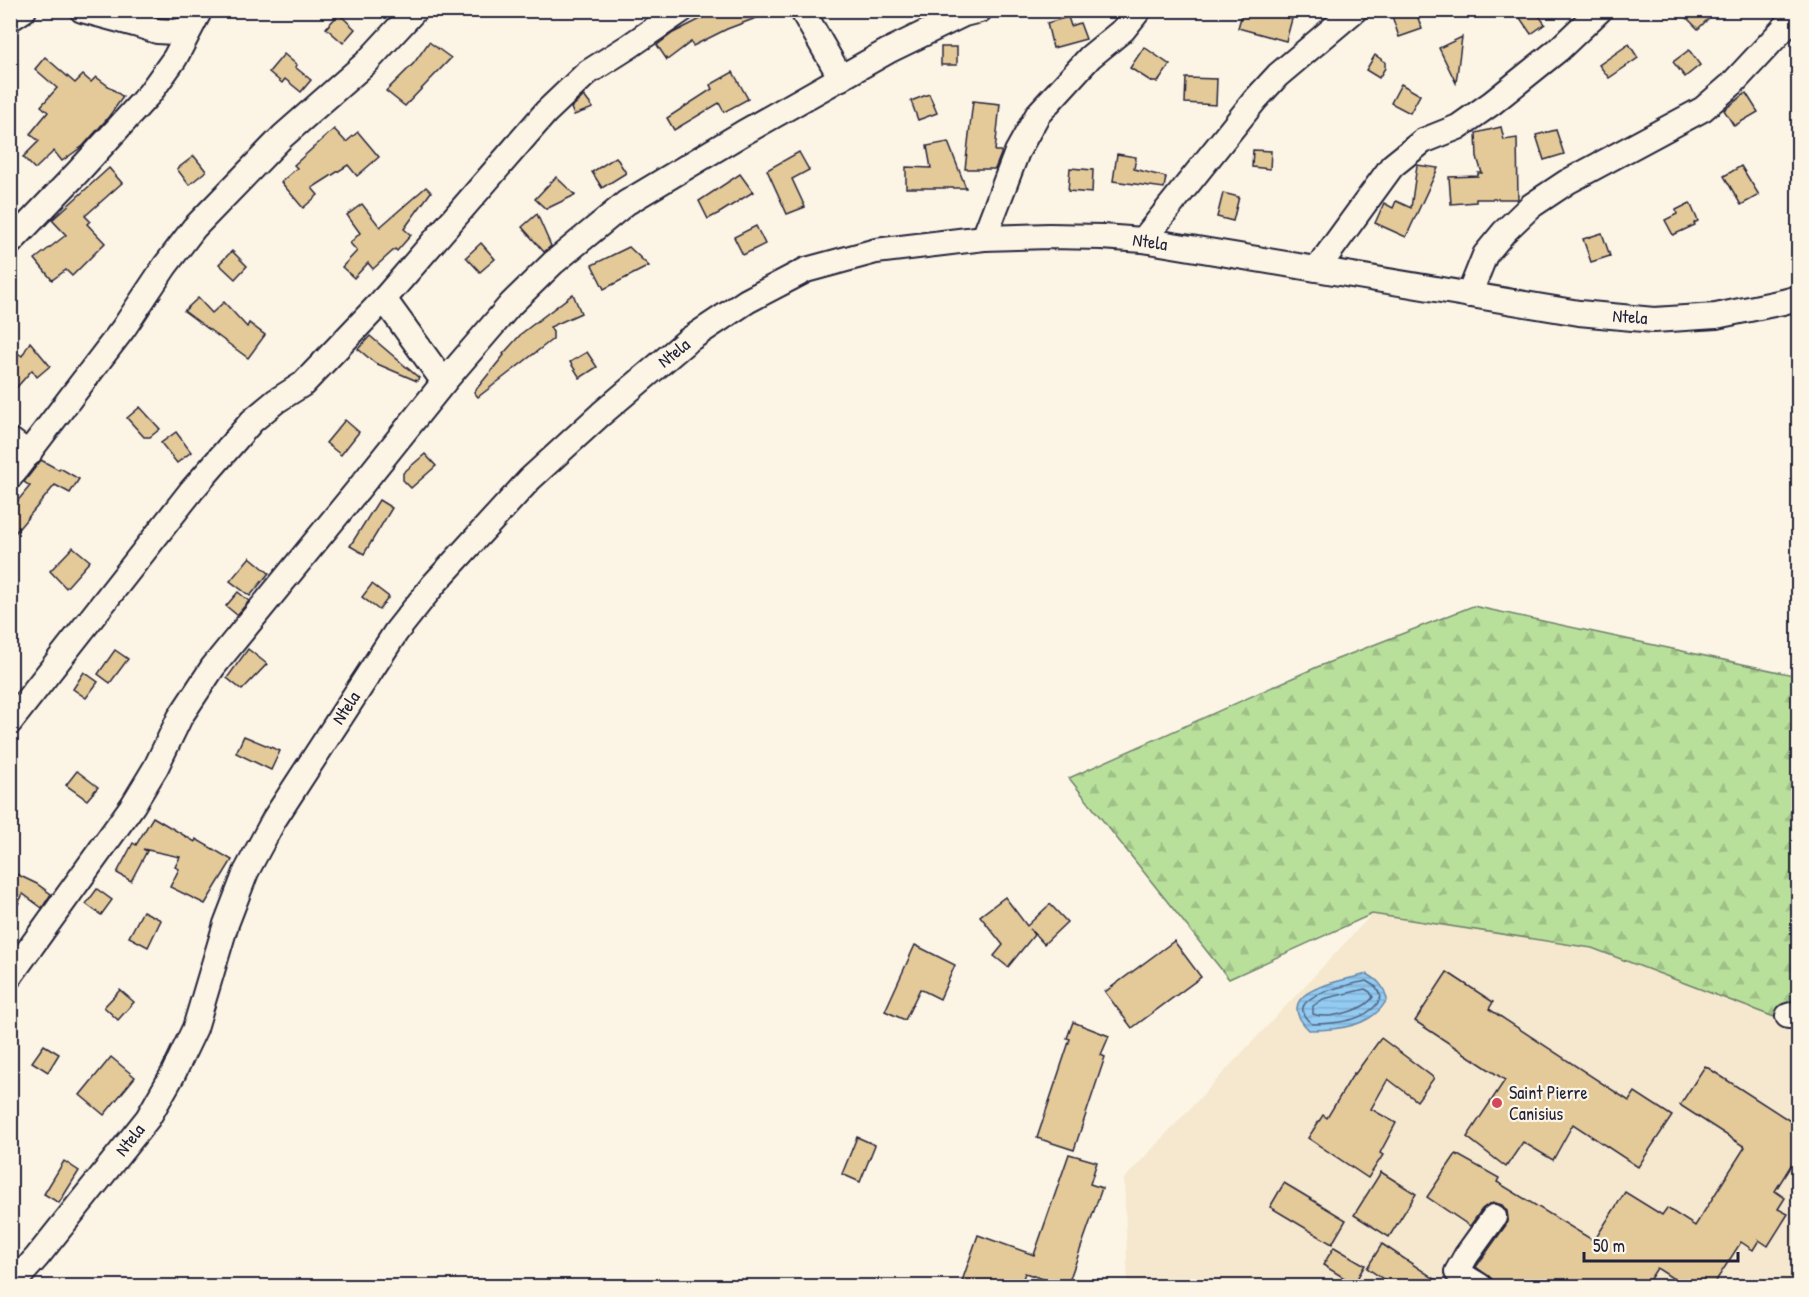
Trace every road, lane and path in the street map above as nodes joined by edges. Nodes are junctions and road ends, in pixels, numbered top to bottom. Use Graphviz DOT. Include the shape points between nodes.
graph roads {
  1 [pos="24,10"];
  2 [pos="82,10"];
  3 [pos="415,10"];
  4 [pos="682,10"];
  5 [pos="802,10"];
  6 [pos="980,10"];
  7 [pos="1139,10"];
  8 [pos="1354,10"];
  9 [pos="1599,10"];
  10 [pos="1798,13"];
  11 [pos="10,18"];
  12 [pos="194,20"];
  13 [pos="841,78"];
  14 [pos="984,238"];
  15 [pos="1143,240"];
  16 [pos="10,243"];
  17 [pos="1317,269"];
  18 [pos="1469,295"];
  19 [pos="1798,298"];
  20 [pos="384,299"];
  21 [pos="444,382"];
  22 [pos="20,447"];
  23 [pos="10,477"];
  24 [pos="10,722"];
  25 [pos="10,976"];
  26 [pos="1494,1217"];
  27 [pos="1454,1279"];
  28 [pos="11,1287"];
  29 [pos="1480,1287"];
  1 -- 11 [label="street"];
  2 -- 12 [label="street" via="174,33"];
  3 -- 22 [label="street" via="366,63 283,136 194,228 123,328"];
  4 -- 20 [label="street" via="587,73 546,112"];
  5 -- 13 [label="street"];
  6 -- 13 [label="street" via="922,33"];
  7 -- 14 [label="street" via="1038,114 1017,152"];
  8 -- 15 [label="street" via="1278,75 1255,100"];
  9 -- 17 [label="street" via="1558,50 1492,103 1458,127 1423,141 1392,166"];
  10 -- 18 [label="street" via="1703,110 1567,182 1531,206 1485,255"];
  12 -- 16 [label="street" via="175,58 150,93"];
  13 -- 21 [label="street" via="626,203 511,304"];
  14 -- 15 [label="street, Ntela"];
  14 -- 28 [label="street, Ntela" via="876,251 806,270 747,301 687,341 618,399 495,516 396,632 275,818 246,872 226,924 195,1028 148,1118"];
  15 -- 17 [label="street, Ntela"];
  17 -- 18 [label="street, Ntela"];
  18 -- 19 [label="street, Ntela" via="1579,313 1654,320 1716,315"];
  20 -- 21 [label="street"];
  20 -- 24 [label="street" via="303,384 252,421 198,482"];
  21 -- 25 [label="street" via="213,667 180,717 133,805"];
  22 -- 23 [label="street"];
  26 -- 27 [label="street"];
  27 -- 29 [label="street"];
}
